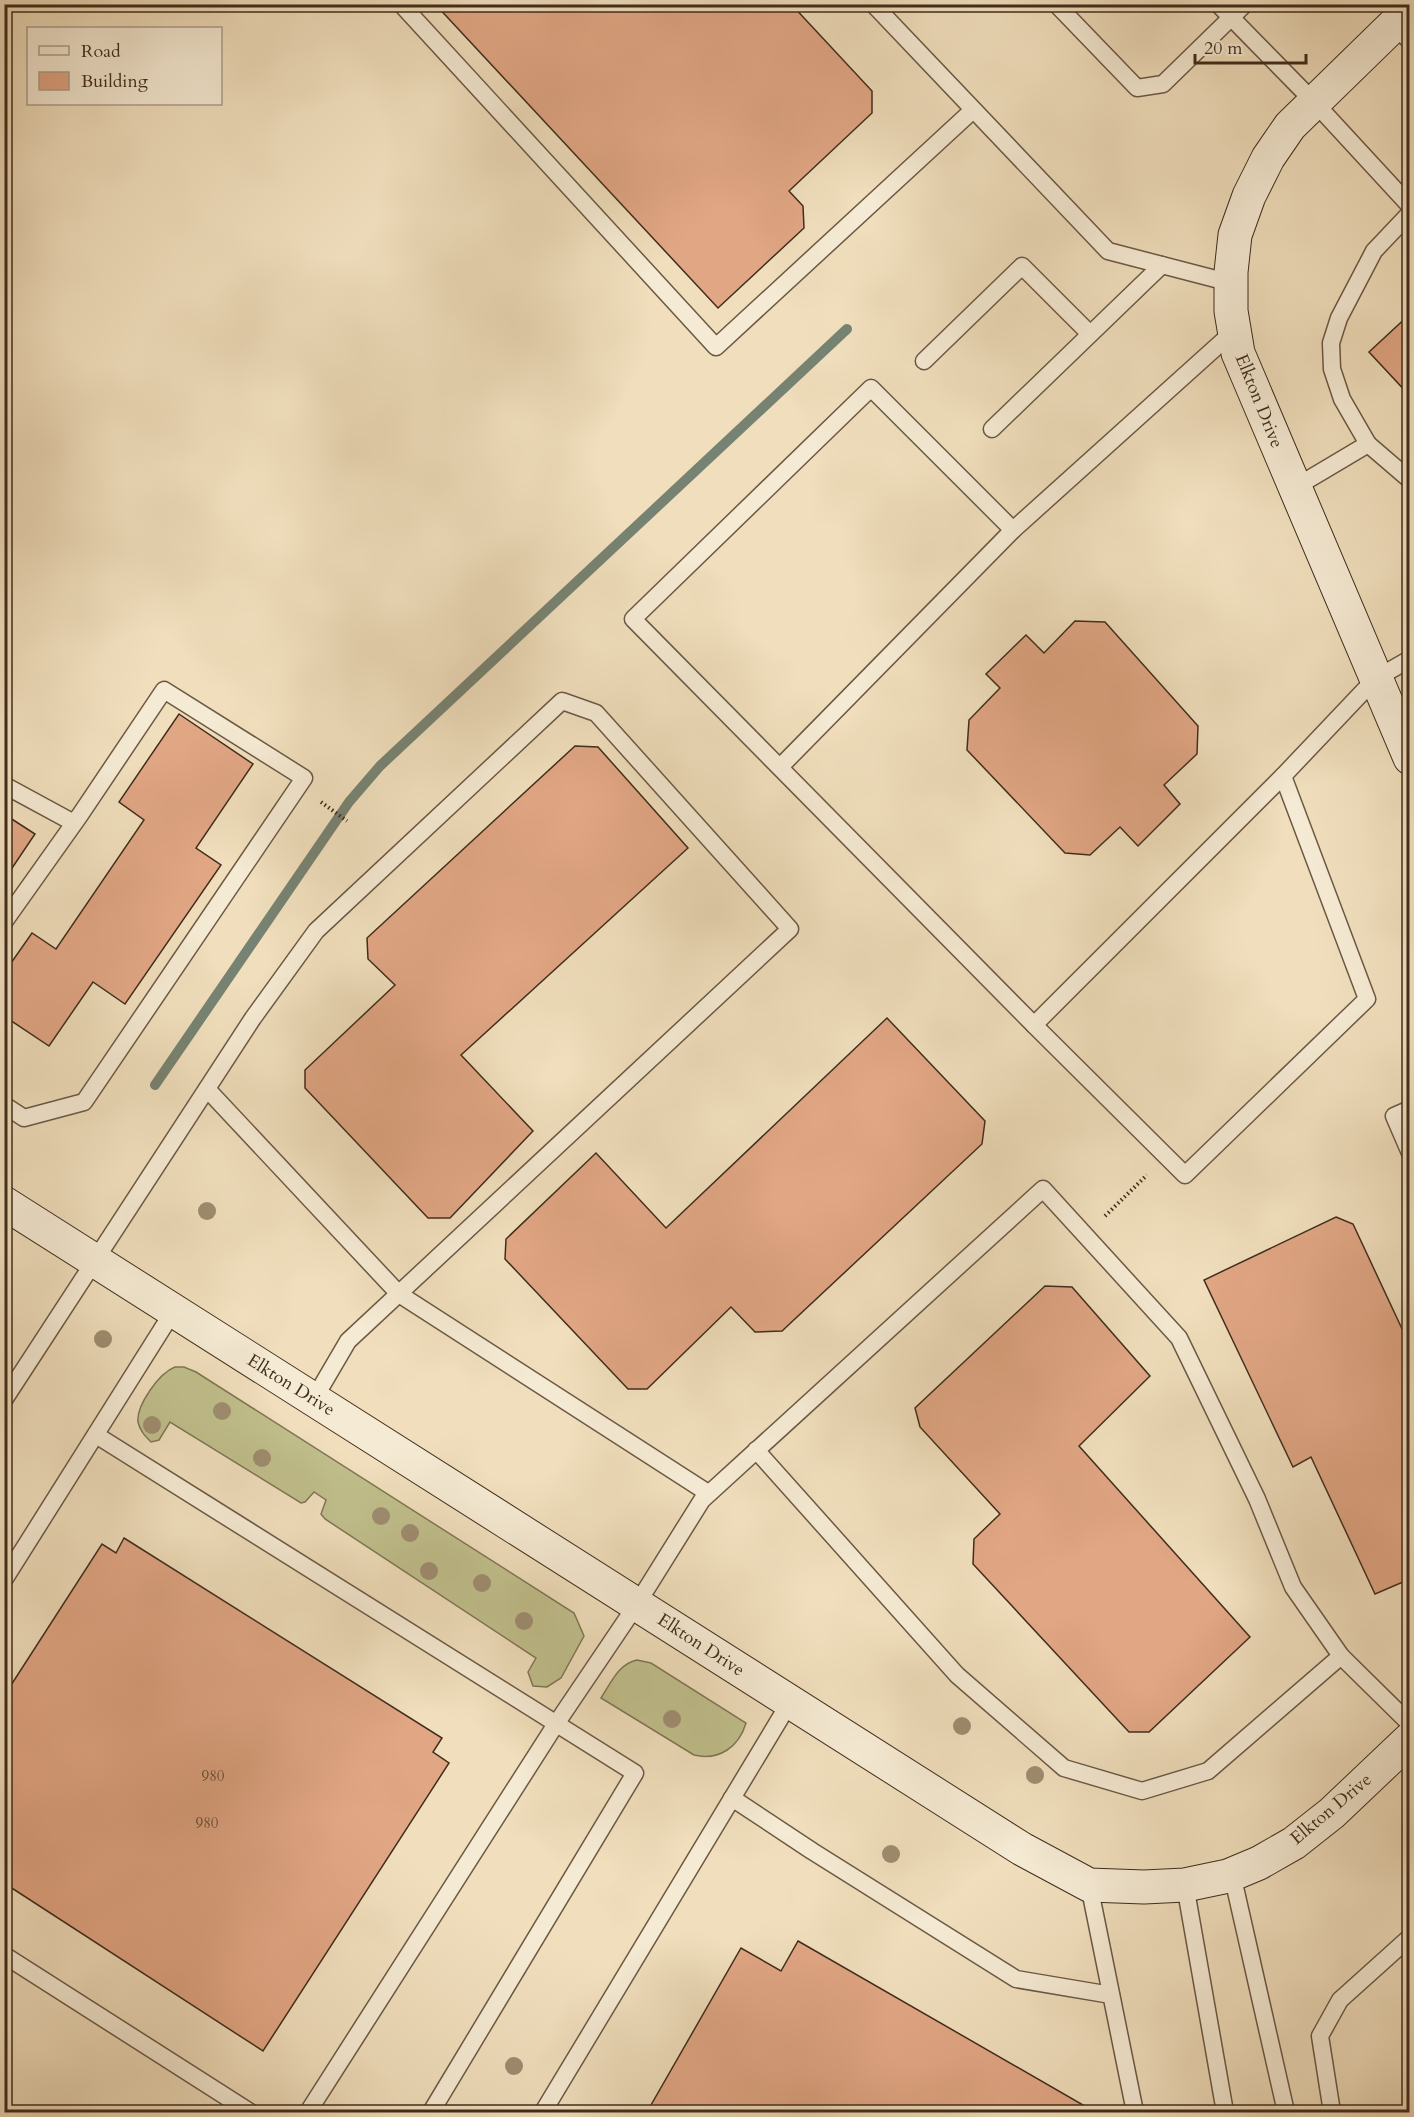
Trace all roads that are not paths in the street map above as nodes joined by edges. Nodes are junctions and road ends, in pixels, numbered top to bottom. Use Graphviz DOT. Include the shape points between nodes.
graph roads {
  1 [pos="401,4"];
  2 [pos="873,4"];
  3 [pos="1056,4"];
  4 [pos="1218,4"];
  5 [pos="1245,4"];
  6 [pos="1231,18"];
  7 [pos="1404,25"];
  8 [pos="1315,103"];
  9 [pos="973,110"];
  10 [pos="1410,206"];
  11 [pos="1410,213"];
  12 [pos="1162,265"];
  13 [pos="1231,283"];
  14 [pos="1234,330"];
  15 [pos="1090,334"];
  16 [pos="924,361"];
  17 [pos="992,429"];
  18 [pos="1368,444"];
  19 [pos="1410,480"];
  20 [pos="1294,488"];
  21 [pos="1013,530"];
  22 [pos="1410,659"];
  23 [pos="1375,679"];
  24 [pos="1410,759"];
  25 [pos="780,767"];
  26 [pos="1283,777"];
  27 [pos="4,785"];
  28 [pos="74,823"];
  29 [pos="4,922"];
  30 [pos="1034,1024"];
  31 [pos="207,1089"];
  32 [pos="4,1105"];
  33 [pos="1410,1109"];
  34 [pos="1410,1153"];
  35 [pos="4,1203"];
  36 [pos="95,1260"];
  37 [pos="399,1294"];
  38 [pos="174,1310"];
  39 [pos="7,1390"];
  40 [pos="314,1399"];
  41 [pos="96,1435"];
  42 [pos="756,1450"];
  43 [pos="708,1493"];
  44 [pos="4,1580"];
  45 [pos="637,1604"];
  46 [pos="1341,1656"];
  47 [pos="790,1702"];
  48 [pos="556,1724"];
  49 [pos="1410,1724"];
  50 [pos="1410,1739"];
  51 [pos="732,1798"];
  52 [pos="1232,1874"];
  53 [pos="1089,1885"];
  54 [pos="1185,1885"];
  55 [pos="1410,1937"];
  56 [pos="4,1955"];
  57 [pos="1112,1995"];
  58 [pos="250,2112"];
  59 [pos="308,2112"];
  60 [pos="431,2112"];
  61 [pos="543,2112"];
  62 [pos="1135,2112"];
  63 [pos="1225,2112"];
  64 [pos="1286,2112"];
  65 [pos="1332,2112"];
  1 -- 9 [label="lane" via="716,347"];
  2 -- 9 [label="lane"];
  3 -- 6 [label="lane" via="1137,88 1163,84"];
  4 -- 6 [label="lane"];
  5 -- 6 [label="lane"];
  6 -- 8 [label="lane"];
  7 -- 8 [label="street, Elkton Drive"];
  8 -- 10 [label="lane"];
  8 -- 13 [label="street, Elkton Drive" via="1290,126 1249,196 1235,235"];
  9 -- 12 [label="lane" via="1107,251"];
  11 -- 18 [label="lane" via="1374,251 1339,318 1331,343 1332,369 1342,399"];
  12 -- 13 [label="lane"];
  12 -- 15 [label="lane"];
  13 -- 14 [label="street, Elkton Drive"];
  14 -- 20 [label="street, Elkton Drive" via="1238,353"];
  14 -- 21 [label="lane"];
  15 -- 16 [label="lane" via="1022,266"];
  15 -- 17 [label="lane"];
  18 -- 19 [label="lane"];
  18 -- 20 [label="lane"];
  20 -- 23 [label="street, Elkton Drive"];
  21 -- 25 [label="lane"];
  21 -- 25 [label="lane" via="871,388 633,619"];
  22 -- 23 [label="lane"];
  23 -- 24 [label="street, Elkton Drive"];
  23 -- 26 [label="lane"];
  25 -- 30 [label="lane"];
  26 -- 30 [label="lane"];
  26 -- 30 [label="lane" via="1367,999 1185,1175"];
  27 -- 28 [label="lane"];
  28 -- 29 [label="lane"];
  28 -- 32 [label="lane" via="164,690 304,778 84,1102 24,1118"];
  31 -- 36 [label="lane"];
  31 -- 37 [label="lane"];
  31 -- 37 [label="lane" via="252,1018 316,930 562,701 596,713 790,929"];
  33 -- 34 [label="lane" via="1394,1116"];
  35 -- 36 [label="street, Elkton Drive"];
  36 -- 38 [label="street, Elkton Drive"];
  36 -- 39 [label="lane"];
  37 -- 40 [label="lane" via="348,1341"];
  37 -- 43 [label="lane"];
  38 -- 40 [label="street, Elkton Drive"];
  38 -- 41 [label="lane"];
  40 -- 45 [label="street, Elkton Drive"];
  41 -- 44 [label="lane"];
  41 -- 48 [label="lane"];
  42 -- 43 [label="lane"];
  42 -- 46 [label="lane" via="957,1674 1064,1768 1143,1791 1208,1771"];
  42 -- 46 [label="lane" via="1044,1189 1179,1338 1257,1499 1293,1587"];
  43 -- 45 [label="lane"];
  45 -- 47 [label="street, Elkton Drive"];
  45 -- 48 [label="lane"];
  46 -- 49 [label="lane"];
  47 -- 51 [label="lane"];
  47 -- 53 [label="street, Elkton Drive" via="1022,1849"];
  48 -- 59 [label="lane"];
  48 -- 60 [label="lane" via="634,1773"];
  50 -- 52 [label="street, Elkton Drive" via="1332,1813 1294,1843"];
  51 -- 57 [label="lane" via="1016,1978"];
  51 -- 61 [label="lane"];
  52 -- 54 [label="street, Elkton Drive"];
  52 -- 64 [label="lane"];
  53 -- 54 [label="street, Elkton Drive"];
  53 -- 57 [label="lane"];
  54 -- 63 [label="lane"];
  55 -- 65 [label="lane" via="1340,2000 1320,2036"];
  56 -- 58 [label="lane"];
  57 -- 62 [label="lane"];
}
